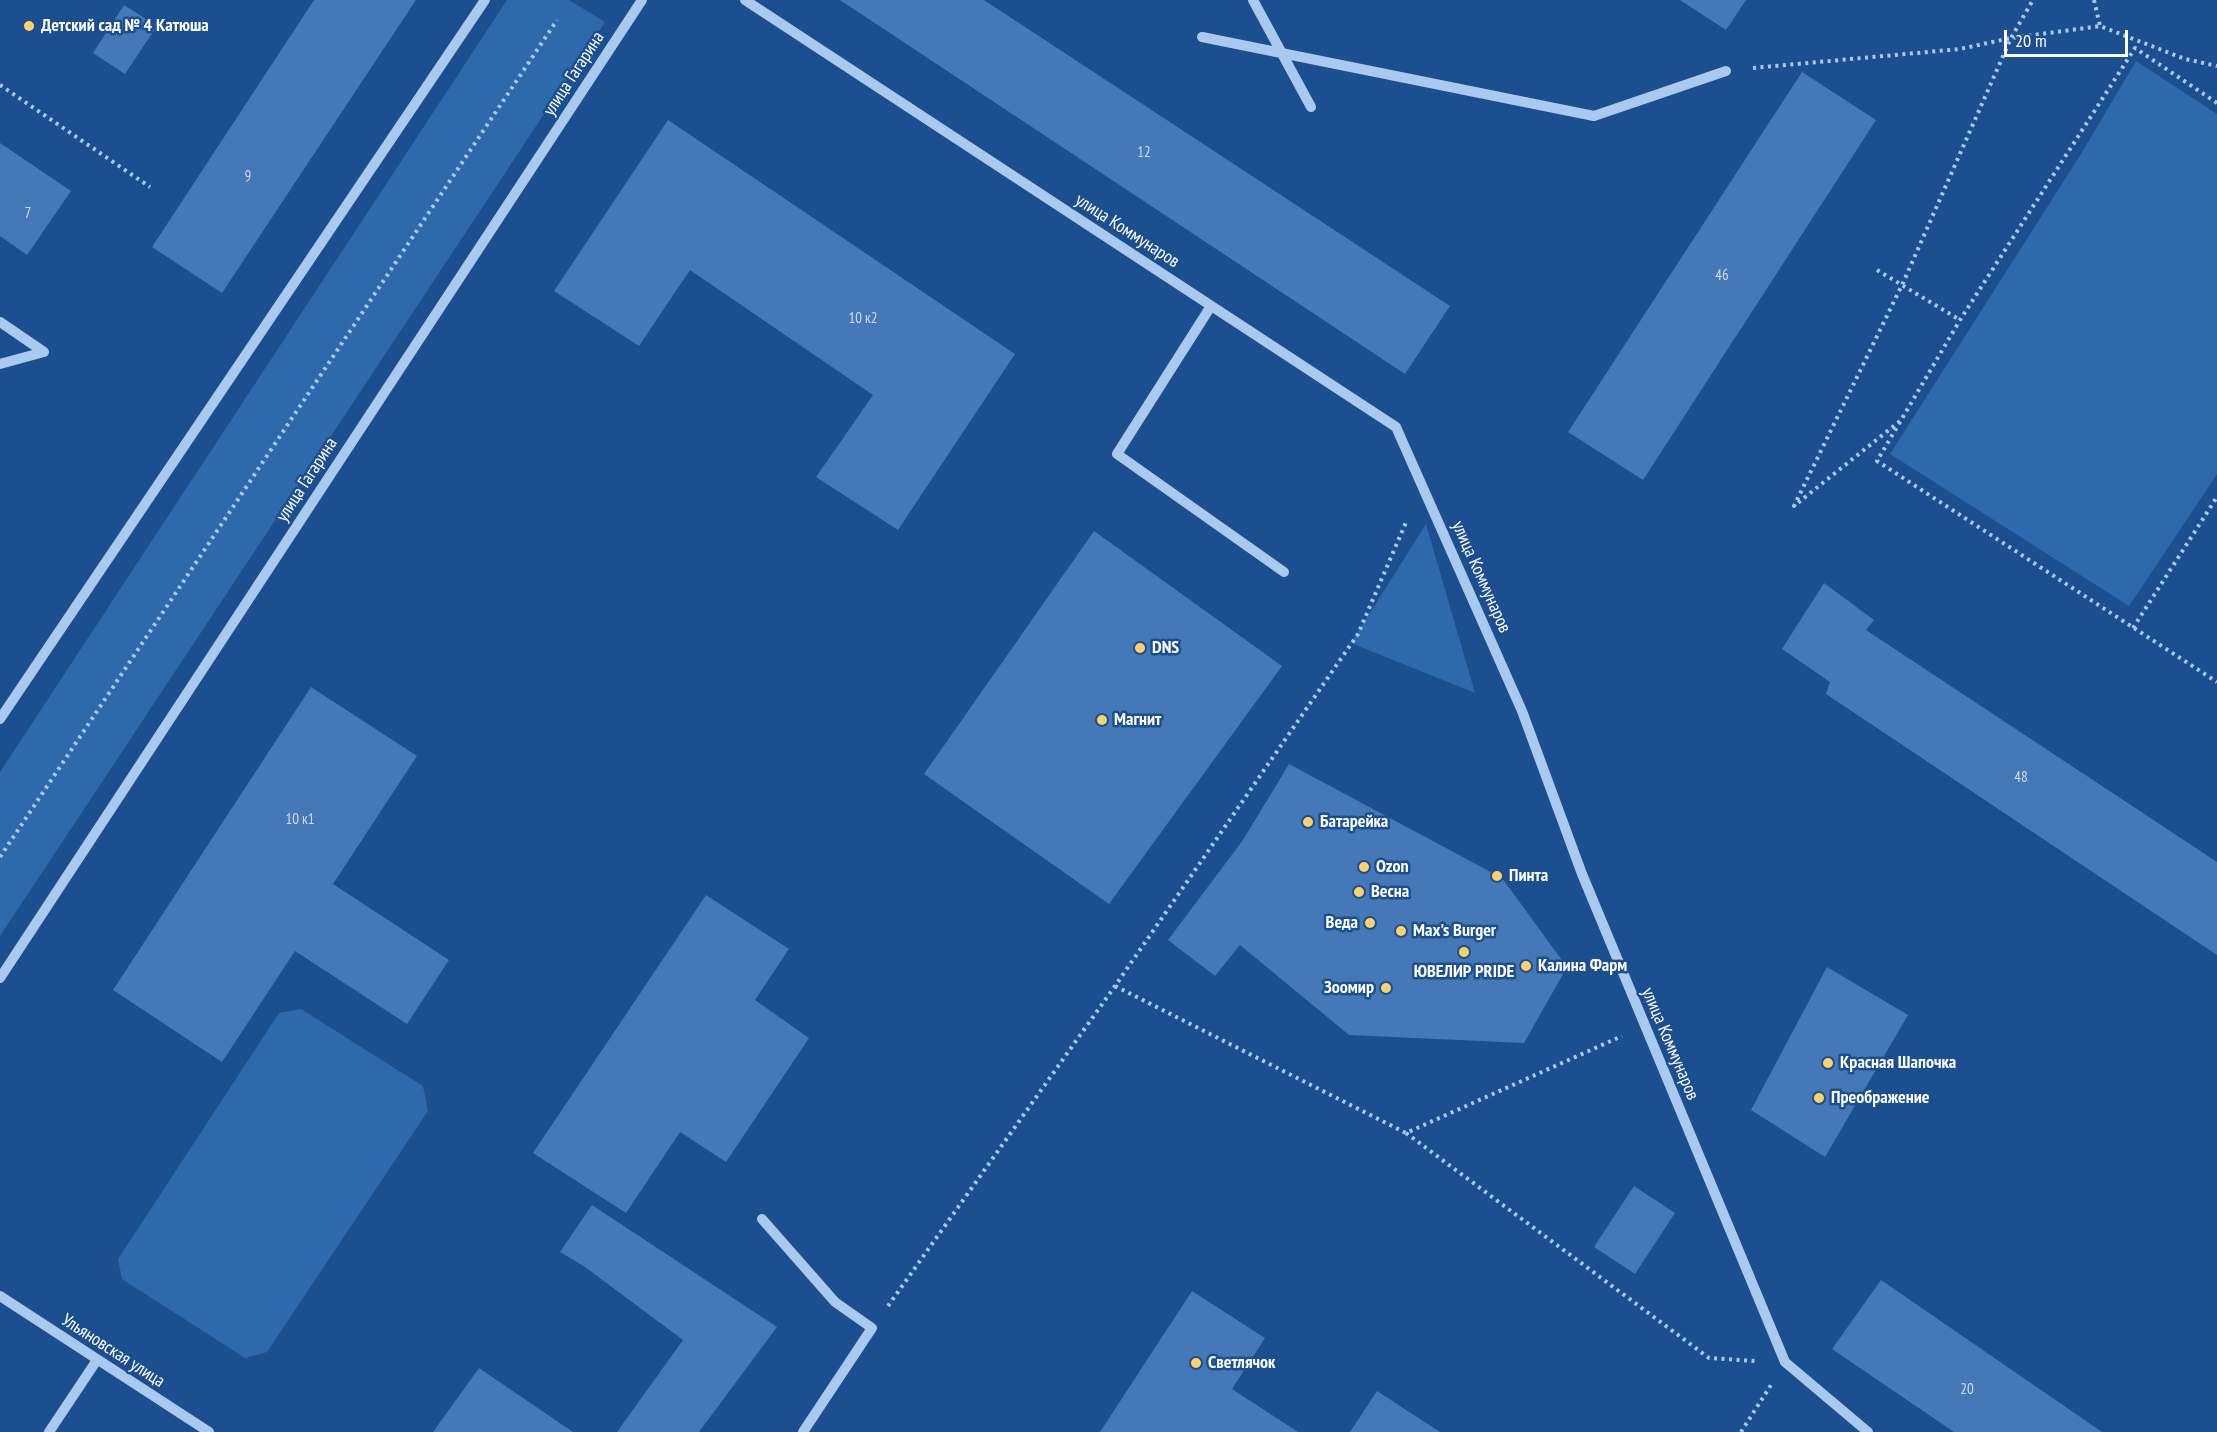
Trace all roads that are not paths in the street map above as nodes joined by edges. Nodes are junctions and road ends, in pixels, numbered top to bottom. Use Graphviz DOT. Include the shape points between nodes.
graph roads {
  1 [pos="485,0"];
  2 [pos="642,0"];
  3 [pos="745,0"];
  4 [pos="1254,0"];
  5 [pos="1202,37"];
  6 [pos="1282,53"];
  7 [pos="1726,71"];
  8 [pos="1311,107"];
  9 [pos="1211,306"];
  10 [pos="0,322"];
  11 [pos="0,364"];
  12 [pos="1284,572"];
  13 [pos="0,719"];
  14 [pos="0,978"];
  15 [pos="762,1219"];
  16 [pos="0,1296"];
  17 [pos="97,1360"];
  18 [pos="49,1432"];
  19 [pos="209,1432"];
  20 [pos="803,1432"];
  21 [pos="1868,1432"];
  1 -- 13 [label="street"];
  2 -- 14 [label="street, улица Гагарина"];
  3 -- 9 [label="street, улица Коммунаров"];
  4 -- 6 [label="street"];
  5 -- 6 [label="street"];
  6 -- 7 [label="street" via="1594,116"];
  6 -- 8 [label="street"];
  9 -- 12 [label="street" via="1117,454"];
  9 -- 21 [label="street, улица Коммунаров" via="1396,427 1522,711 1582,874 1785,1362"];
  10 -- 11 [label="street" via="44,352"];
  15 -- 20 [label="street" via="835,1302 872,1328"];
  16 -- 17 [label="street, Ульяновская улица"];
  17 -- 18 [label="street"];
  17 -- 19 [label="street, Ульяновская улица"];
}
